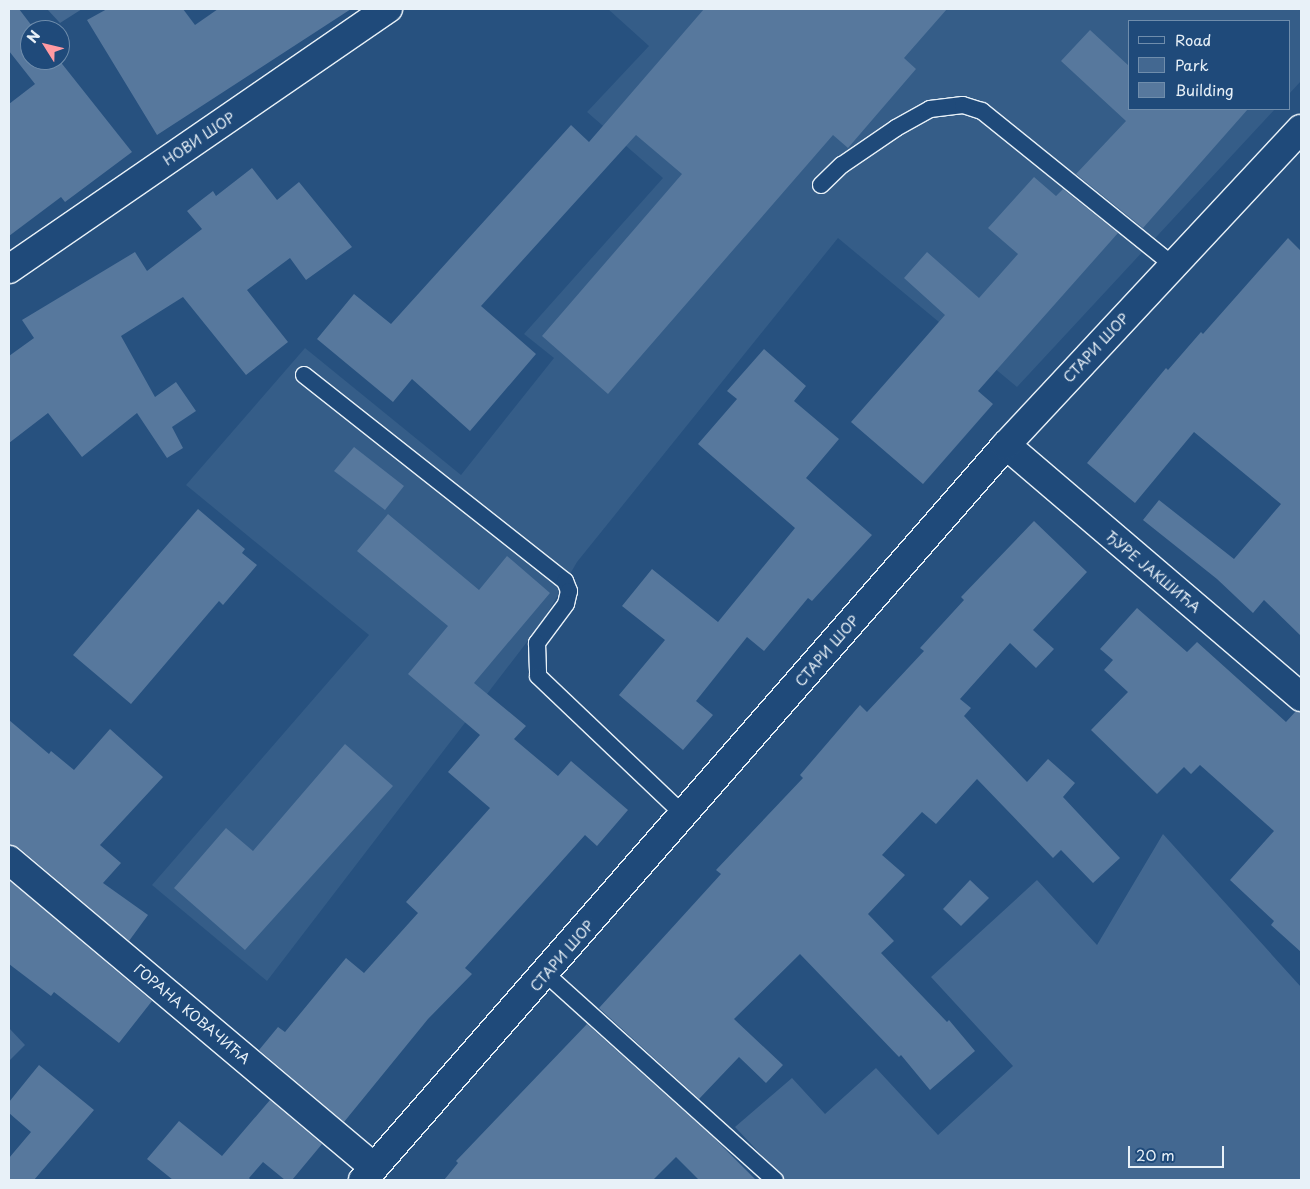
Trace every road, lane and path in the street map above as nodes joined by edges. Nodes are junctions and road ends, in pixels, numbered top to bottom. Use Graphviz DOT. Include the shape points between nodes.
graph roads {
  1 [pos="388,9"];
  2 [pos="1301,129"];
  3 [pos="821,184"];
  4 [pos="1173,265"];
  5 [pos="9,269"];
  6 [pos="304,375"];
  7 [pos="1006,446"];
  8 [pos="1301,697"];
  9 [pos="684,815"];
  10 [pos="9,860"];
  11 [pos="546,974"];
  12 [pos="368,1174"];
  13 [pos="775,1180"];
  1 -- 5 [label="main road, НОВИ ШОР"];
  2 -- 4 [label="main road, СТАРИ ШОР"];
  3 -- 4 [label="lane" via="842,165 930,109 964,105 982,111"];
  4 -- 7 [label="main road, СТАРИ ШОР"];
  6 -- 9 [label="lane" via="565,581 569,591 566,604 538,643 538,676"];
  7 -- 8 [label="main road, ЂУРЕ ЈАКШИЋА"];
  7 -- 9 [label="main road, СТАРИ ШОР"];
  9 -- 11 [label="main road, СТАРИ ШОР"];
  10 -- 12 [label="main road, ГОРАНА КОВАЧИЋА"];
  11 -- 12 [label="main road, СТАРИ ШОР"];
  11 -- 13 [label="lane"];
}
